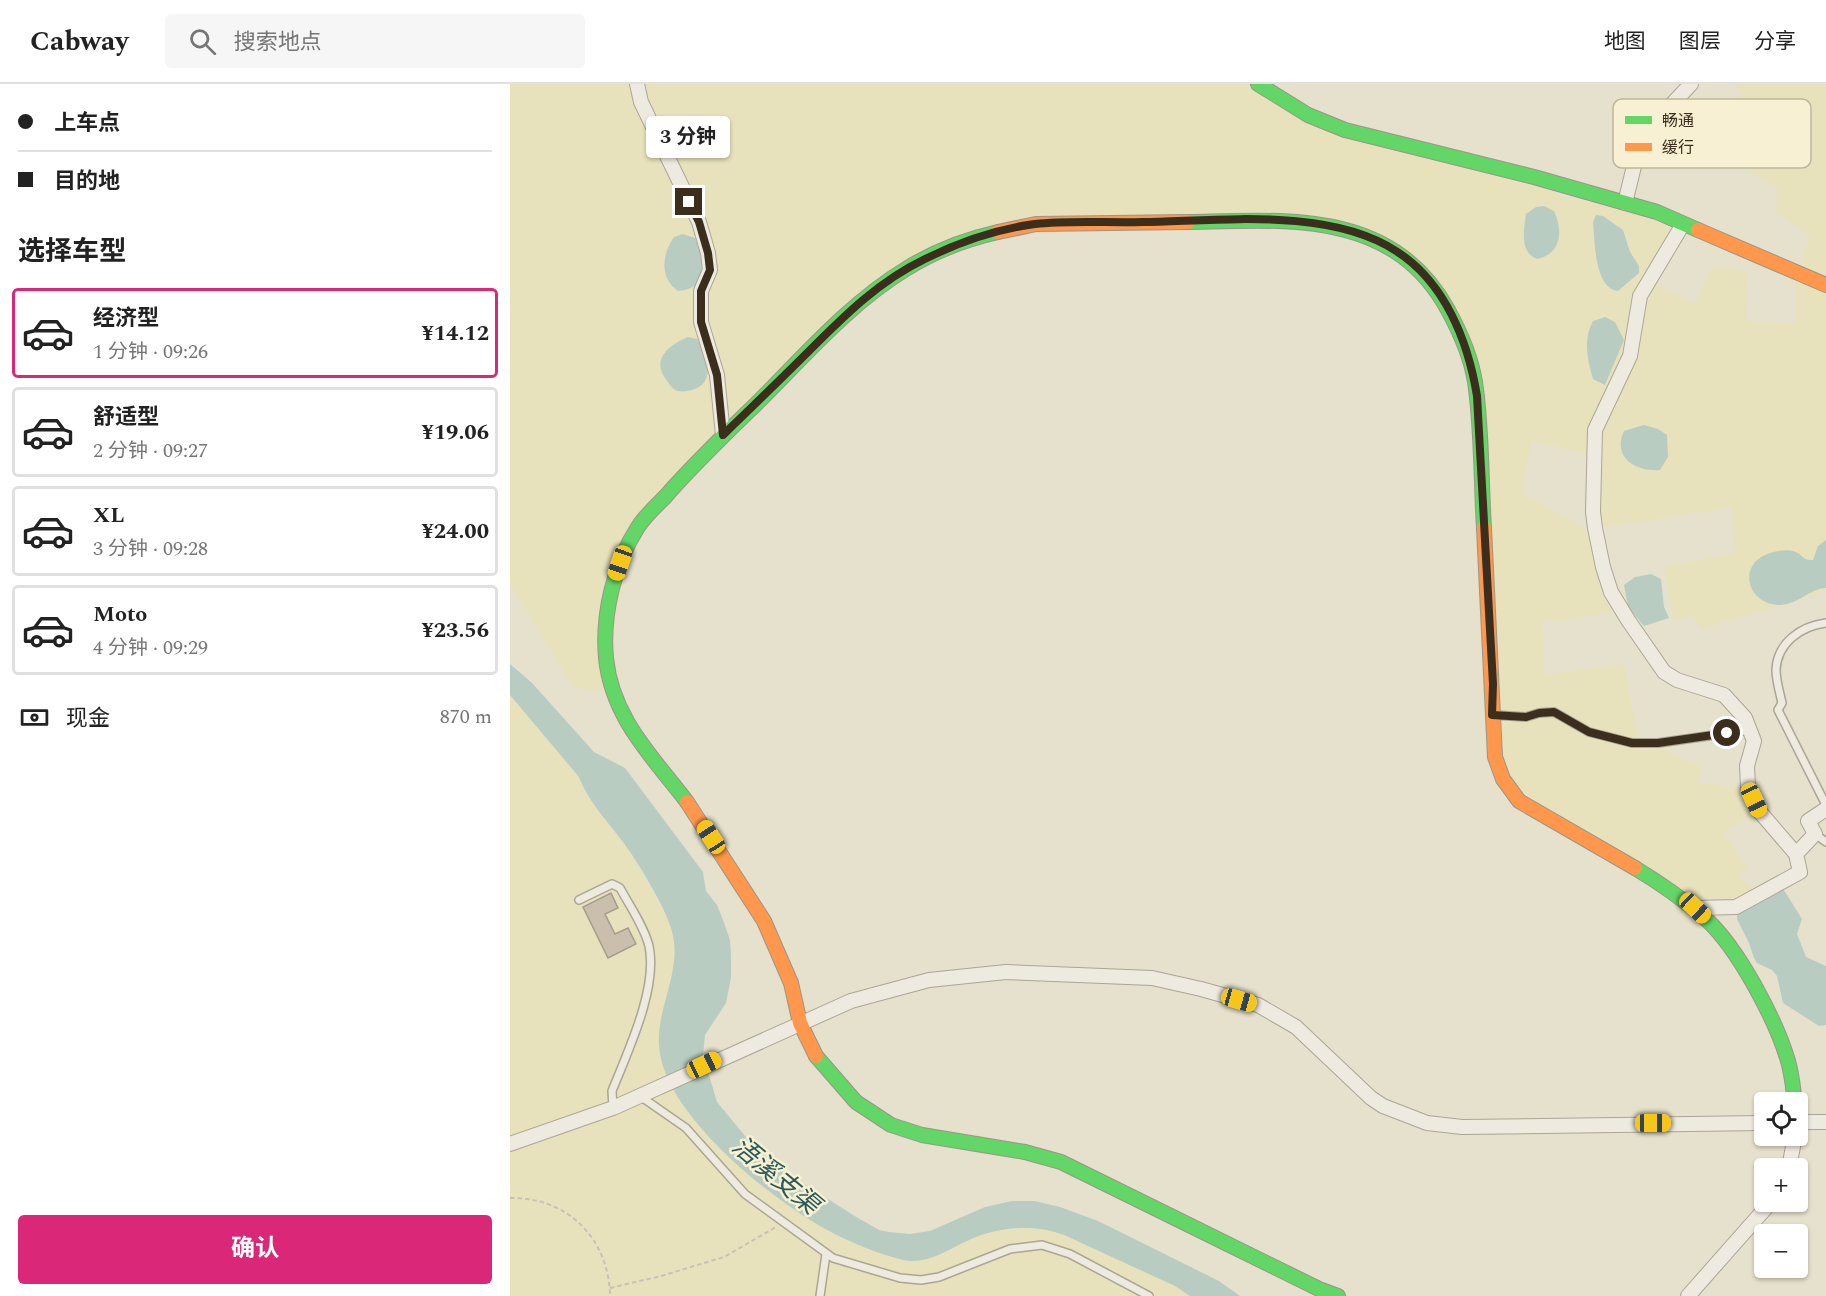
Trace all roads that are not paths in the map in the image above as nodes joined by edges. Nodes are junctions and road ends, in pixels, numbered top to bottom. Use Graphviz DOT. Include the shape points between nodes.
graph roads {
  1 [pos="637,84"];
  2 [pos="1258,84"];
  3 [pos="1691,84"];
  4 [pos="1677,99"];
  5 [pos="1634,168"];
  6 [pos="1625,203"];
  7 [pos="1683,224"];
  8 [pos="1826,285"];
  9 [pos="723,435"];
  10 [pos="1826,623"];
  11 [pos="1492,715"];
  12 [pos="1750,730"];
  13 [pos="1826,807"];
  14 [pos="1820,838"];
  15 [pos="1796,854"];
  16 [pos="579,900"];
  17 [pos="1695,908"];
  18 [pos="800,1023"];
  19 [pos="1793,1092"];
  20 [pos="642,1095"];
  21 [pos="613,1108"];
  22 [pos="1808,1122"];
  23 [pos="1826,1122"];
  24 [pos="1754,1123"];
  25 [pos="510,1144"];
  26 [pos="1762,1212"];
  27 [pos="826,1254"];
  28 [pos="820,1296"];
  29 [pos="1149,1296"];
  30 [pos="1338,1296"];
  31 [pos="1688,1296"];
  1 -- 9 [label="street" via="641,102 699,222 708,253 710,270 701,291 701,322 717,375"];
  2 -- 6 [label="street" via="1308,115 1345,130"];
  3 -- 4 [label="street"];
  5 -- 6 [label="street"];
  6 -- 7 [label="street"];
  7 -- 8 [label="street"];
  7 -- 12 [label="street" via="1640,296 1630,356 1595,430 1595,528 1611,592 1664,672 1724,695 1745,718"];
  9 -- 11 [label="street" via="870,293 926,259 987,235 1036,224 1292,220 1337,227 1371,238 1406,258 1428,279 1453,318 1471,366 1477,396"];
  9 -- 18 [label="street" via="639,525 625,550 606,626 608,674 623,718 699,817 764,921 791,983"];
  10 -- 13 [label="lane" via="1794,634 1776,670 1782,703 1778,710"];
  11 -- 12 [label="lane" via="1526,717 1554,712 1589,732 1632,743"];
  11 -- 17 [label="street" via="1498,769 1519,801 1659,882"];
  12 -- 15 [label="street" via="1754,741 1747,766 1748,787 1760,812"];
  13 -- 14 [label="street" via="1808,821"];
  14 -- 15 [label="street"];
  15 -- 17 [label="street" via="1800,872 1736,907"];
  16 -- 21 [label="lane" via="612,884 620,888 649,946 646,993 612,1091"];
  17 -- 19 [label="street" via="1730,947 1773,1018 1789,1063"];
  18 -- 20 [label="street"];
  18 -- 24 [label="street" via="876,992 956,975 1006,972 1152,978 1272,1011 1296,1027 1371,1098 1396,1113 1427,1124 1462,1127"];
  18 -- 30 [label="street" via="831,1076 866,1110 891,1125 922,1136 1061,1161"];
  20 -- 21 [label="street"];
  20 -- 27 [label="lane" via="686,1128 745,1194"];
  21 -- 25 [label="street"];
  22 -- 23 [label="street"];
  26 -- 31 [label="street"];
  27 -- 28 [label="lane"];
  27 -- 29 [label="lane" via="900,1278 921,1280 939,1277 1010,1249 1042,1245 1070,1254"];
}
